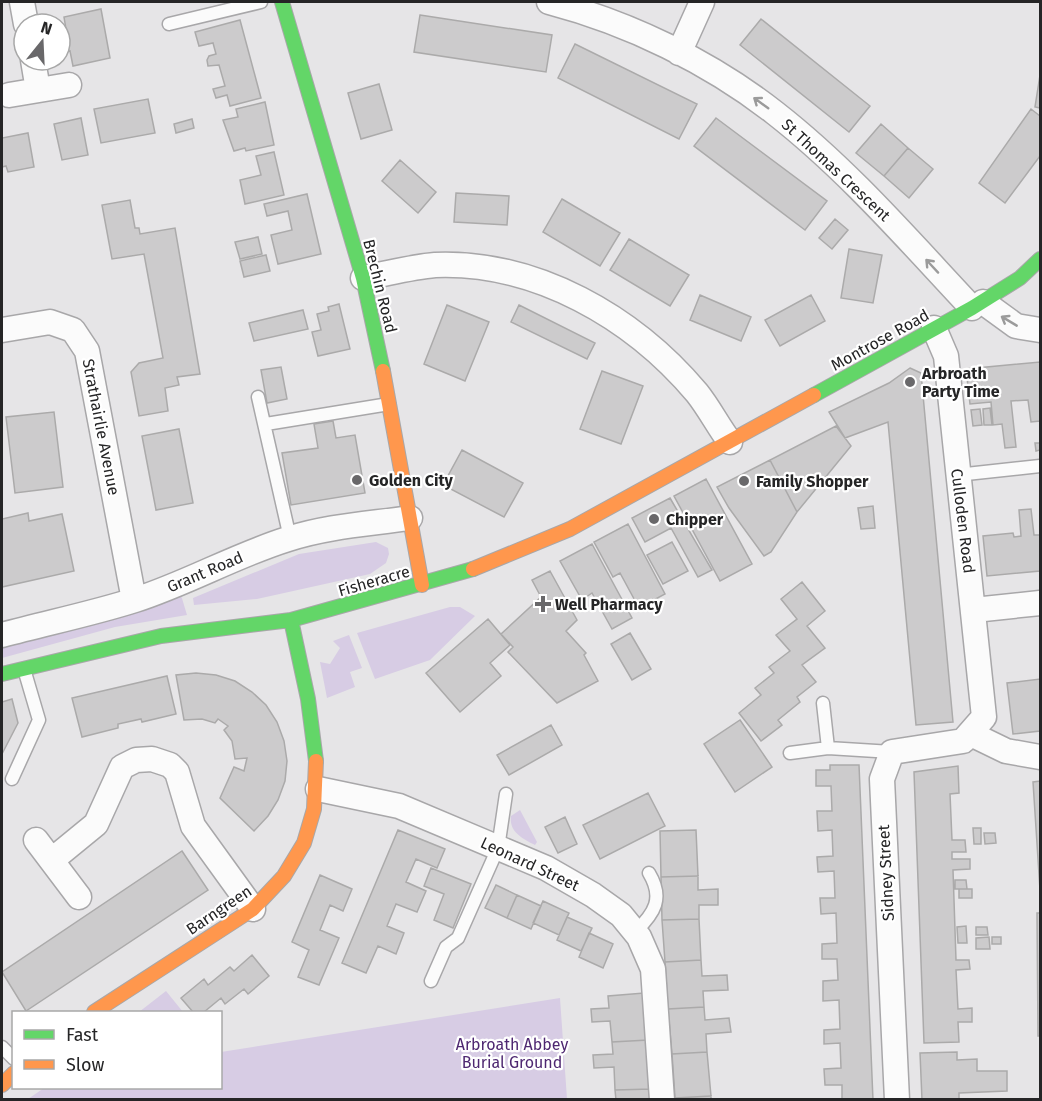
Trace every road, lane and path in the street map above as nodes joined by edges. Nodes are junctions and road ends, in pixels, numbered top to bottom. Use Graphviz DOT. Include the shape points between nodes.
graph roads {
  1 [pos="261,2"];
  2 [pos="282,2"];
  3 [pos="549,2"];
  4 [pos="702,2"];
  5 [pos="169,24"];
  6 [pos="679,53"];
  7 [pos="35,72"];
  8 [pos="69,86"];
  9 [pos="38,90"];
  10 [pos="9,95"];
  11 [pos="1041,259"];
  12 [pos="363,278"];
  13 [pos="978,305"];
  14 [pos="934,328"];
  15 [pos="2,330"];
  16 [pos="1041,330"];
  17 [pos="258,397"];
  18 [pos="390,403"];
  19 [pos="266,424"];
  20 [pos="730,442"];
  21 [pos="1041,466"];
  22 [pos="957,475"];
  23 [pos="410,518"];
  24 [pos="290,538"];
  25 [pos="422,585"];
  26 [pos="134,600"];
  27 [pos="1041,603"];
  28 [pos="974,610"];
  29 [pos="291,620"];
  30 [pos="2,635"];
  31 [pos="24,668"];
  32 [pos="2,674"];
  33 [pos="823,703"];
  34 [pos="978,725"];
  35 [pos="828,748"];
  36 [pos="892,752"];
  37 [pos="790,753"];
  38 [pos="1041,756"];
  39 [pos="12,779"];
  40 [pos="318,789"];
  41 [pos="506,794"];
  42 [pos="36,840"];
  43 [pos="498,848"];
  44 [pos="52,860"];
  45 [pos="649,873"];
  46 [pos="79,897"];
  47 [pos="253,909"];
  48 [pos="635,932"];
  49 [pos="431,981"];
  50 [pos="96,1011"];
  51 [pos="662,1100"];
  52 [pos="897,1100"];
  1 -- 5 [label="lane"];
  2 -- 12 [label="street, Brechin Road"];
  3 -- 6 [label="street, St Thomas Crescent" via="617,24"];
  4 -- 6 [label="street"];
  13 -- 6 [label="street, St Thomas Crescent, one-way" via="816,147 736,85"];
  7 -- 9 [label="street"];
  8 -- 9 [label="street"];
  9 -- 10 [label="street"];
  11 -- 13 [label="street, Montrose Road"];
  12 -- 18 [label="street, Brechin Road"];
  12 -- 20 [label="street" via="434,266 502,269 558,288 595,308 670,365 698,394"];
  13 -- 14 [label="street, Montrose Road"];
  16 -- 13 [label="street, St Thomas Crescent, one-way" via="1016,326"];
  14 -- 20 [label="street, Montrose Road"];
  14 -- 22 [label="street, Culloden Road" via="946,356"];
  15 -- 26 [label="street, Strathairlie Avenue" via="50,322 73,330 87,351"];
  17 -- 19 [label="lane"];
  18 -- 19 [label="lane"];
  18 -- 23 [label="street, Brechin Road"];
  19 -- 24 [label="lane"];
  20 -- 25 [label="street, Fisheracre" via="570,529 478,568"];
  21 -- 22 [label="lane"];
  22 -- 28 [label="street, Culloden Road"];
  23 -- 24 [label="street, Grant Road" via="334,527"];
  23 -- 25 [label="street, Brechin Road"];
  24 -- 26 [label="street, Grant Road" via="190,581"];
  25 -- 29 [label="street, Fisheracre"];
  26 -- 30 [label="street, Grant Road"];
  27 -- 28 [label="street"];
  28 -- 34 [label="street, Culloden Road"];
  29 -- 31 [label="street, Fisheracre" via="161,636"];
  29 -- 40 [label="street, Barngreen" via="319,760"];
  31 -- 32 [label="street, Fisheracre"];
  31 -- 39 [label="lane" via="39,720"];
  33 -- 35 [label="lane"];
  34 -- 36 [label="street" via="963,741"];
  34 -- 38 [label="street" via="1005,751"];
  35 -- 36 [label="lane"];
  35 -- 37 [label="lane"];
  36 -- 52 [label="street, Sidney Street" via="882,778"];
  40 -- 43 [label="street, Leonard Street" via="399,807"];
  40 -- 47 [label="street, Barngreen" via="316,812 292,867 274,891"];
  41 -- 43 [label="lane"];
  42 -- 44 [label="street"];
  43 -- 48 [label="street, Leonard Street" via="546,868 593,895 621,915"];
  43 -- 49 [label="lane" via="458,938 446,947"];
  44 -- 46 [label="street"];
  44 -- 47 [label="street" via="96,824 122,767 136,760 152,759 177,772 193,826"];
  45 -- 48 [label="lane" via="657,886 655,907"];
  47 -- 50 [label="street, Barngreen"];
  48 -- 51 [label="street, Leonard Street" via="653,969"];
}
